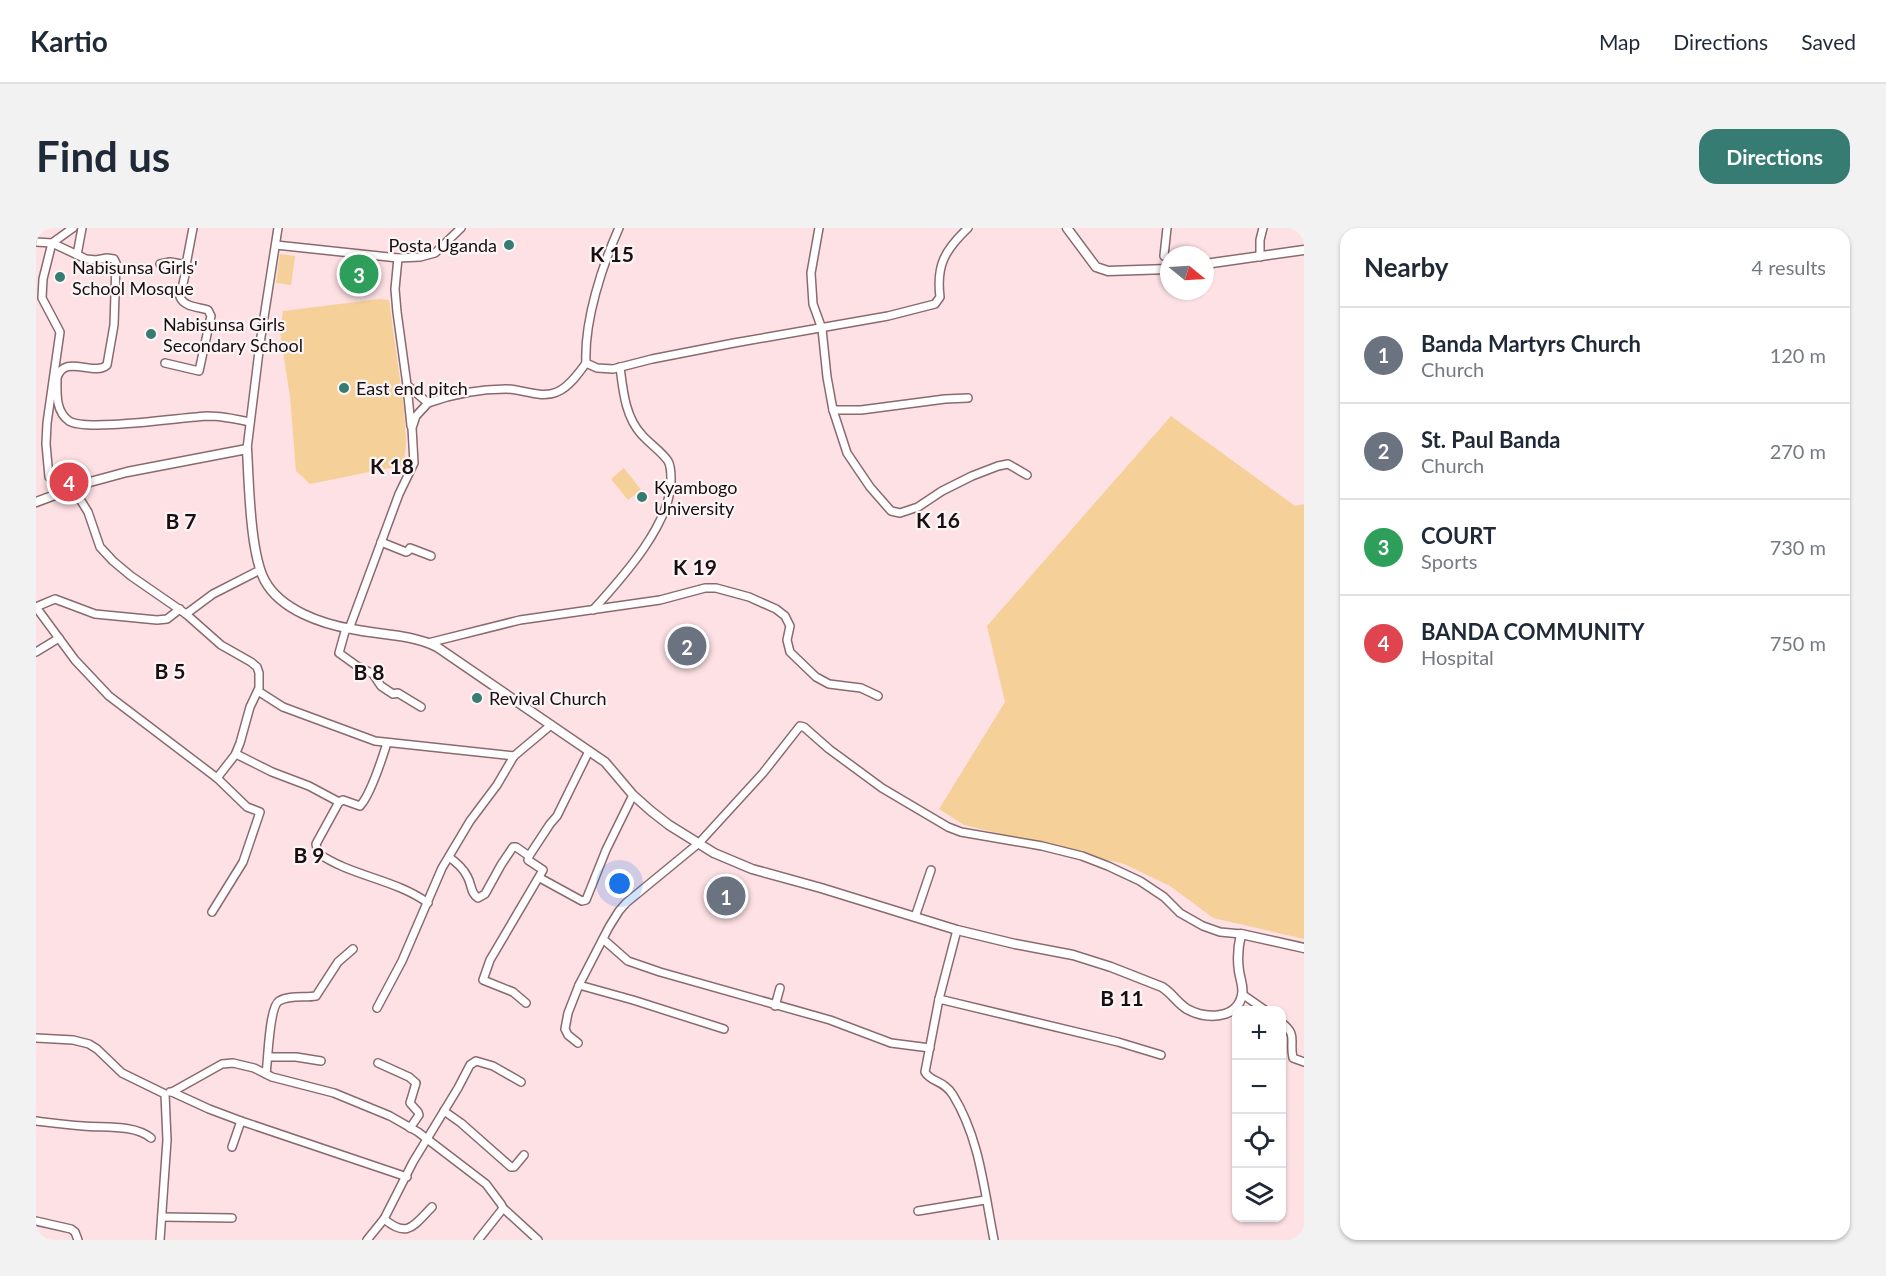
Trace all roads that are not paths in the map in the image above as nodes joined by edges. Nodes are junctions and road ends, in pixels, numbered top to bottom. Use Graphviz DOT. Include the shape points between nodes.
graph roads {
  1 [pos="73,228"];
  2 [pos="82,228"];
  3 [pos="192,228"];
  4 [pos="278,228"];
  5 [pos="461,228"];
  6 [pos="620,228"];
  7 [pos="819,228"];
  8 [pos="968,228"];
  9 [pos="1067,228"];
  10 [pos="1167,228"];
  11 [pos="1263,228"];
  12 [pos="36,242"];
  13 [pos="52,243"];
  14 [pos="276,245"];
  15 [pos="1165,246"];
  16 [pos="1304,250"];
  17 [pos="77,255"];
  18 [pos="1260,257"];
  19 [pos="398,258"];
  20 [pos="1214,263"];
  21 [pos="160,264"];
  22 [pos="1160,269"];
  23 [pos="185,270"];
  24 [pos="822,329"];
  25 [pos="165,363"];
  26 [pos="586,363"];
  27 [pos="620,367"];
  28 [pos="407,385"];
  29 [pos="968,398"];
  30 [pos="428,403"];
  31 [pos="833,410"];
  32 [pos="250,422"];
  33 [pos="412,428"];
  34 [pos="247,449"];
  35 [pos="1027,475"];
  36 [pos="49,477"];
  37 [pos="73,488"];
  38 [pos="36,502"];
  39 [pos="381,542"];
  40 [pos="431,556"];
  41 [pos="260,570"];
  42 [pos="36,607"];
  43 [pos="593,610"];
  44 [pos="183,611"];
  45 [pos="347,628"];
  46 [pos="59,638"];
  47 [pos="428,643"];
  48 [pos="36,652"];
  49 [pos="258,691"];
  50 [pos="878,696"];
  51 [pos="421,707"];
  52 [pos="551,725"];
  53 [pos="387,743"];
  54 [pos="589,751"];
  55 [pos="236,754"];
  56 [pos="514,756"];
  57 [pos="217,778"];
  58 [pos="633,795"];
  59 [pos="339,802"];
  60 [pos="699,843"];
  61 [pos="529,856"];
  62 [pos="449,857"];
  63 [pos="932,870"];
  64 [pos="540,878"];
  65 [pos="428,903"];
  66 [pos="212,912"];
  67 [pos="915,917"];
  68 [pos="957,930"];
  69 [pos="1241,934"];
  70 [pos="603,939"];
  71 [pos="1304,948"];
  72 [pos="353,949"];
  73 [pos="579,986"];
  74 [pos="780,988"];
  75 [pos="1242,994"];
  76 [pos="939,999"];
  77 [pos="526,1003"];
  78 [pos="775,1005"];
  79 [pos="1258,1006"];
  80 [pos="377,1008"];
  81 [pos="1286,1027"];
  82 [pos="724,1029"];
  83 [pos="36,1038"];
  84 [pos="579,1043"];
  85 [pos="930,1048"];
  86 [pos="1161,1055"];
  87 [pos="267,1057"];
  88 [pos="321,1061"];
  89 [pos="1304,1062"];
  90 [pos="378,1063"];
  91 [pos="266,1074"];
  92 [pos="521,1082"];
  93 [pos="169,1093"];
  94 [pos="444,1111"];
  95 [pos="36,1121"];
  96 [pos="240,1121"];
  97 [pos="411,1128"];
  98 [pos="151,1138"];
  99 [pos="428,1139"];
  100 [pos="232,1147"];
  101 [pos="524,1155"];
  102 [pos="406,1177"];
  103 [pos="986,1200"];
  104 [pos="432,1207"];
  105 [pos="503,1208"];
  106 [pos="918,1211"];
  107 [pos="162,1217"];
  108 [pos="232,1218"];
  109 [pos="384,1219"];
  110 [pos="36,1221"];
  111 [pos="78,1240"];
  112 [pos="160,1240"];
  113 [pos="367,1240"];
  114 [pos="478,1240"];
  115 [pos="538,1240"];
  116 [pos="994,1240"];
  1 -- 13 [label="street"];
  2 -- 17 [label="street"];
  3 -- 23 [label="street"];
  4 -- 14 [label="street"];
  5 -- 19 [label="street" via="435,253"];
  6 -- 26 [label="street" via="592,311"];
  7 -- 24 [label="street" via="811,273 813,304"];
  8 -- 24 [label="street" via="944,256 940,297 935,304"];
  9 -- 22 [label="street" via="1092,263 1102,270"];
  10 -- 15 [label="street"];
  11 -- 18 [label="street"];
  12 -- 13 [label="street"];
  13 -- 17 [label="street"];
  13 -- 36 [label="street" via="42,298 60,334 47,423"];
  14 -- 19 [label="street"];
  14 -- 32 [label="street"];
  16 -- 18 [label="street"];
  17 -- 32 [label="street" via="115,261 114,325 105,368 66,366 58,373 57,400 62,415 70,422 85,425 217,416"];
  18 -- 20 [label="street"];
  19 -- 28 [label="street" via="395,289"];
  21 -- 23 [label="street" via="179,263"];
  23 -- 25 [label="street" via="181,300 210,312 205,347 199,371"];
  24 -- 27 [label="street"];
  24 -- 31 [label="street"];
  26 -- 27 [label="street" via="604,369"];
  26 -- 30 [label="street" via="556,393 503,389 457,394"];
  27 -- 43 [label="street" via="629,415 638,431 668,461 671,486 666,510 655,531"];
  28 -- 30 [label="street"];
  28 -- 33 [label="street"];
  29 -- 31 [label="street"];
  30 -- 33 [label="street" via="416,416"];
  31 -- 35 [label="street" via="847,453 870,488 894,513 908,511 998,466 1008,464"];
  32 -- 34 [label="street"];
  33 -- 39 [label="street" via="414,463"];
  34 -- 37 [label="street" via="127,472"];
  34 -- 41 [label="street"];
  37 -- 38 [label="street"];
  37 -- 44 [label="street" via="107,555"];
  39 -- 40 [label="street"];
  39 -- 45 [label="street"];
  41 -- 44 [label="street"];
  41 -- 45 [label="street" via="284,602 311,617"];
  42 -- 44 [label="street" via="55,599 87,613 157,620"];
  42 -- 46 [label="street"];
  43 -- 47 [label="street" via="520,620"];
  43 -- 50 [label="street" via="660,600 705,588 729,590 785,616 790,626 790,652 816,677"];
  44 -- 49 [label="street" via="228,650 255,664"];
  45 -- 47 [label="street"];
  45 -- 51 [label="street" via="339,653 373,674 393,694 398,693"];
  46 -- 48 [label="street"];
  46 -- 57 [label="street" via="110,696"];
  47 -- 52 [label="street"];
  49 -- 53 [label="street" via="283,707"];
  49 -- 55 [label="street"];
  52 -- 54 [label="street"];
  52 -- 56 [label="street"];
  53 -- 56 [label="street"];
  53 -- 59 [label="street" via="361,805"];
  54 -- 58 [label="street" via="605,762"];
  54 -- 61 [label="street" via="557,816"];
  55 -- 57 [label="street"];
  55 -- 59 [label="street"];
  56 -- 62 [label="street"];
  57 -- 66 [label="street" via="243,804 260,814 243,862"];
  58 -- 60 [label="street" via="669,825"];
  58 -- 64 [label="street" via="586,900 579,900"];
  59 -- 65 [label="street" via="316,844 318,853"];
  60 -- 67 [label="street" via="752,869"];
  60 -- 69 [label="street" via="802,726 882,788 948,827 1082,856 1150,887 1180,913 1203,926"];
  60 -- 70 [label="street" via="626,903"];
  61 -- 62 [label="street" via="513,848 480,899 472,893 467,875"];
  61 -- 64 [label="street" via="528,861 543,870"];
  62 -- 65 [label="street"];
  63 -- 67 [label="street"];
  64 -- 77 [label="street" via="490,960 483,980 513,992"];
  65 -- 80 [label="street"];
  67 -- 68 [label="street"];
  68 -- 75 [label="street" via="1111,967 1162,987 1184,1007 1204,1014 1215,1016 1231,1011"];
  68 -- 76 [label="street"];
  69 -- 71 [label="street"];
  69 -- 75 [label="street" via="1237,958"];
  70 -- 73 [label="street"];
  70 -- 78 [label="street" via="633,963"];
  72 -- 87 [label="street" via="338,962 316,996 277,1002"];
  73 -- 82 [label="street"];
  73 -- 84 [label="street" via="564,1027"];
  74 -- 78 [label="street"];
  75 -- 79 [label="street"];
  76 -- 85 [label="street"];
  76 -- 86 [label="street"];
  78 -- 85 [label="street" via="891,1043"];
  81 -- 89 [label="street" via="1290,1031 1293,1058"];
  83 -- 93 [label="street" via="89,1044 122,1073"];
  85 -- 103 [label="street" via="926,1074 948,1088 967,1120"];
  87 -- 88 [label="street"];
  87 -- 91 [label="street"];
  90 -- 97 [label="street" via="416,1083 410,1102 419,1115"];
  91 -- 93 [label="street" via="226,1063"];
  91 -- 97 [label="street" via="334,1093"];
  92 -- 94 [label="street" via="493,1066 473,1062"];
  93 -- 96 [label="street"];
  93 -- 107 [label="street"];
  94 -- 99 [label="street"];
  94 -- 101 [label="street" via="511,1167"];
  95 -- 98 [label="street" via="119,1128"];
  96 -- 100 [label="street"];
  96 -- 102 [label="street"];
  97 -- 99 [label="street"];
  99 -- 102 [label="street"];
  99 -- 105 [label="street" via="486,1184"];
  102 -- 109 [label="street"];
  103 -- 106 [label="street"];
  103 -- 116 [label="street"];
  104 -- 109 [label="street" via="404,1230"];
  105 -- 114 [label="street"];
  105 -- 115 [label="street"];
  107 -- 108 [label="street"];
  107 -- 112 [label="street"];
  109 -- 113 [label="street"];
  110 -- 111 [label="street" via="71,1229"];
}
